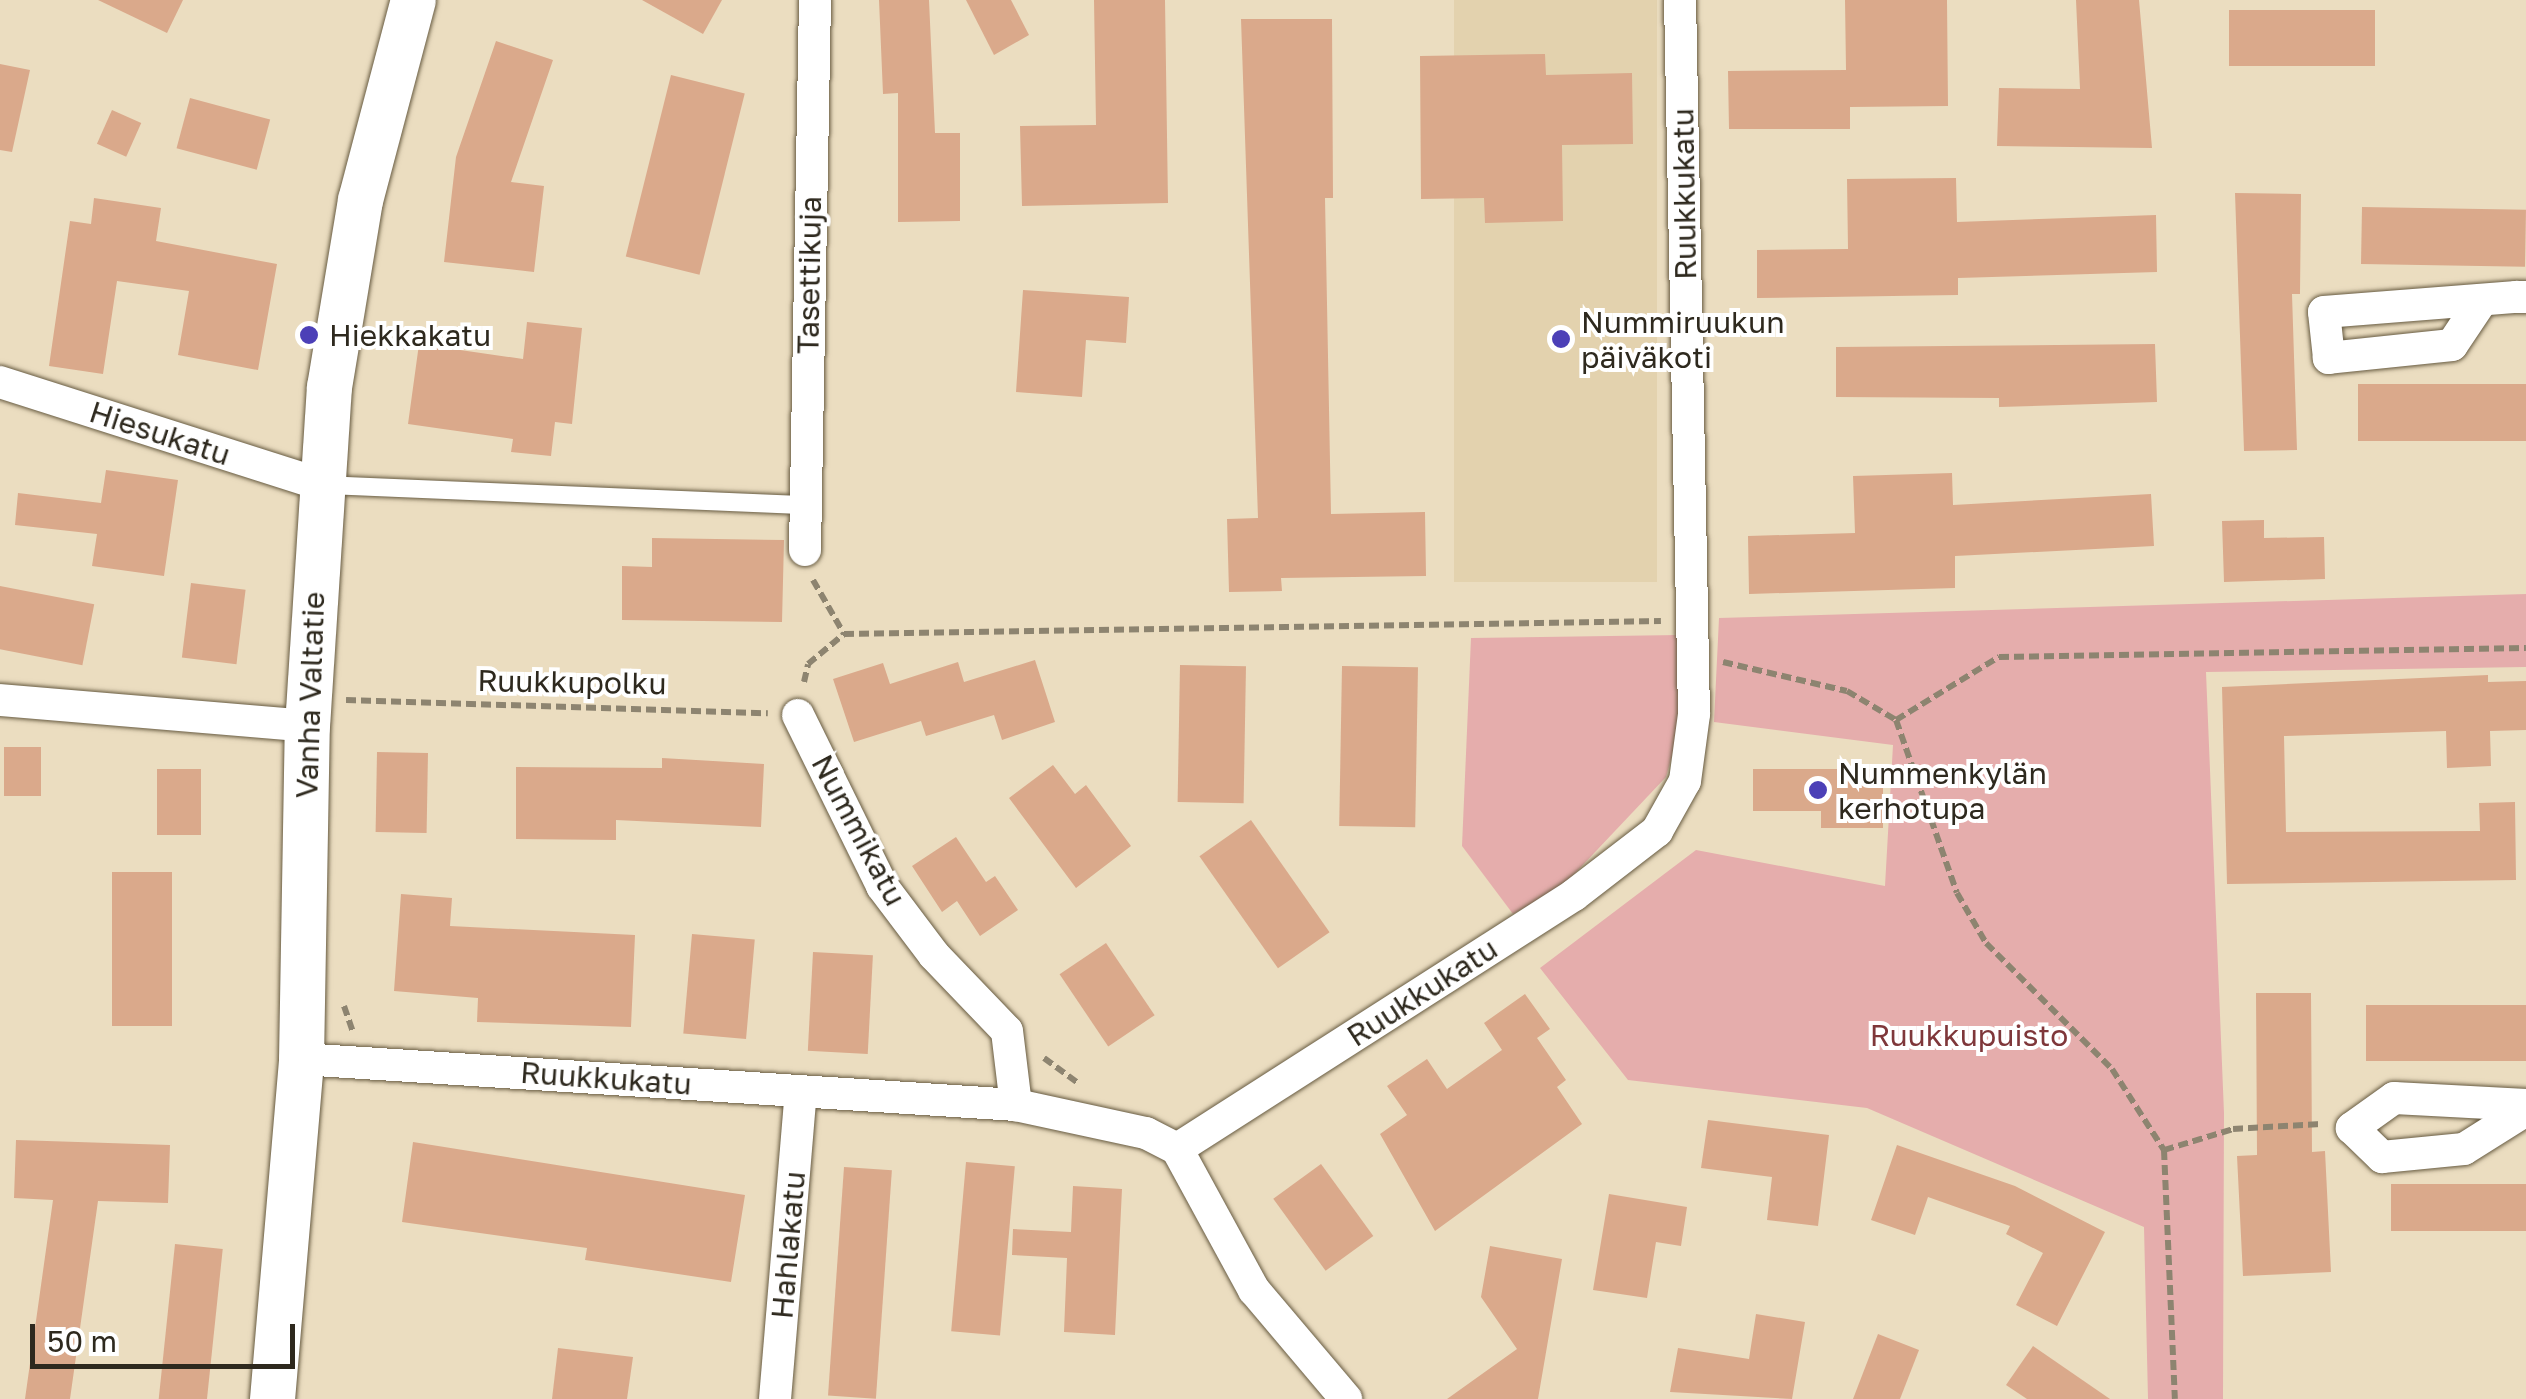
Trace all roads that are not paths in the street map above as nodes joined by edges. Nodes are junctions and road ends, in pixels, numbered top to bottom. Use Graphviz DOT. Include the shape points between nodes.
graph roads {
  1 [pos="413,0"];
  2 [pos="815,0"];
  3 [pos="1680,0"];
  4 [pos="2526,297"];
  5 [pos="2482,300"];
  6 [pos="0,382"];
  7 [pos="320,484"];
  8 [pos="804,505"];
  9 [pos="805,550"];
  10 [pos="0,700"];
  11 [pos="798,715"];
  12 [pos="326,722"];
  13 [pos="301,1059"];
  14 [pos="801,1092"];
  15 [pos="1016,1104"];
  16 [pos="2526,1108"];
  17 [pos="1177,1148"];
  18 [pos="272,1399"];
  19 [pos="776,1399"];
  20 [pos="1346,1399"];
  1 -- 7 [label="street, Vanha Valtatie" via="360,200"];
  2 -- 8 [label="street, Tasettikuja"];
  3 -- 17 [label="street, Ruukkukatu" via="1694,659 1685,781 1657,832 1574,895"];
  4 -- 5 [label="street"];
  6 -- 7 [label="street, Hiesukatu"];
  7 -- 8 [label="lane"];
  7 -- 12 [label="street, Vanha Valtatie"];
  8 -- 9 [label="street, Tasettikuja"];
  10 -- 12 [label="street"];
  11 -- 15 [label="street, Nummikatu" via="882,886 934,955 1007,1030"];
  12 -- 13 [label="street, Vanha Valtatie"];
  13 -- 14 [label="street, Ruukkukatu"];
  13 -- 18 [label="street, Vanha Valtatie"];
  14 -- 15 [label="street, Ruukkukatu"];
  14 -- 19 [label="street, Hahlakatu"];
  15 -- 17 [label="street, Ruukkukatu" via="1109,1124"];
  16 -- 16 [label="street" via="2394,1098 2352,1128 2382,1156 2464,1149"];
  17 -- 20 [label="street" via="1254,1290"];
}
